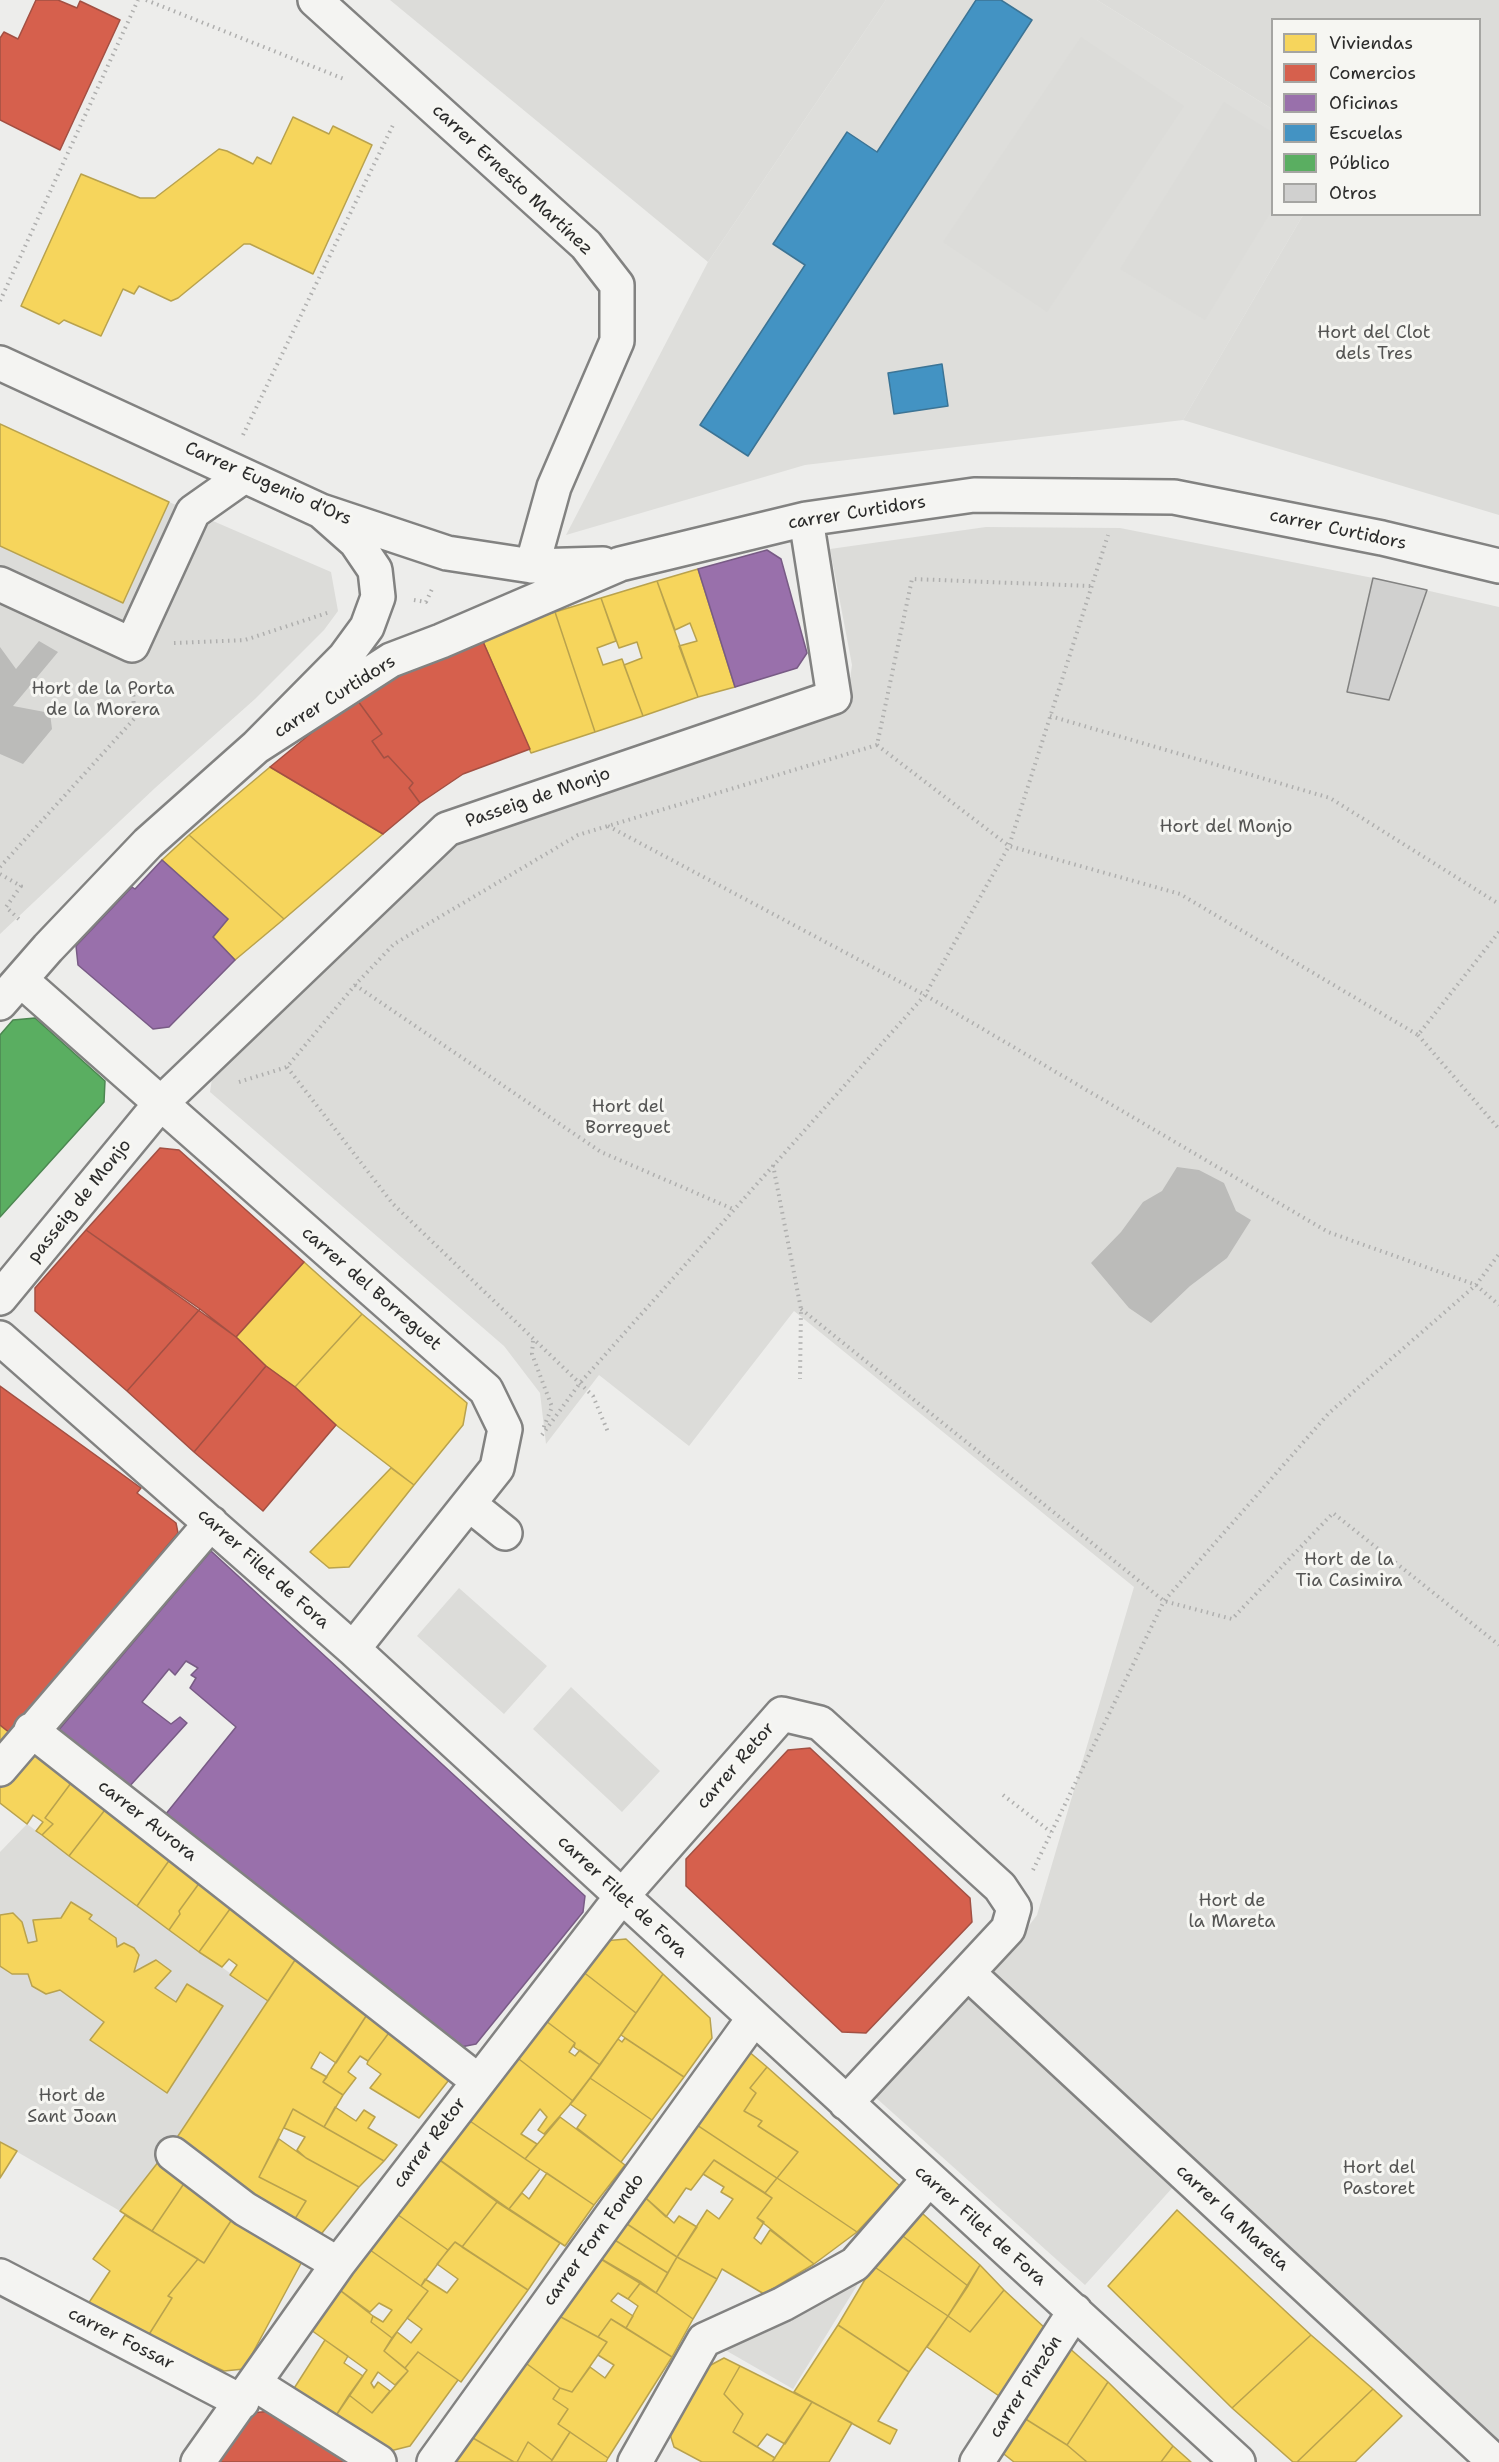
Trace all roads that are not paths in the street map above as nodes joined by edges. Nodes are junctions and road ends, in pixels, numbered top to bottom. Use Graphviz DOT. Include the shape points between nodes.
graph roads {
  1 [pos="315,0"];
  2 [pos="0,363"];
  3 [pos="236,472"];
  4 [pos="321,511"];
  5 [pos="806,519"];
  6 [pos="620,564"];
  7 [pos="532,566"];
  8 [pos="1499,566"];
  9 [pos="0,584"];
  10 [pos="256,747"];
  11 [pos="10,992"];
  12 [pos="160,1104"];
  13 [pos="0,1299"];
  14 [pos="0,1338"];
  15 [pos="469,1504"];
  16 [pos="211,1523"];
  17 [pos="505,1533"];
  18 [pos="353,1649"];
  19 [pos="31,1730"];
  20 [pos="0,1769"];
  21 [pos="621,1896"];
  22 [pos="968,1973"];
  23 [pos="754,2018"];
  24 [pos="478,2081"];
  25 [pos="846,2103"];
  26 [pos="173,2154"];
  27 [pos="928,2180"];
  28 [pos="338,2264"];
  29 [pos="0,2276"];
  30 [pos="1075,2311"];
  31 [pos="249,2393"];
  32 [pos="647,2458"];
  33 [pos="198,2462"];
  34 [pos="379,2462"];
  35 [pos="434,2462"];
  36 [pos="977,2462"];
  37 [pos="1238,2462"];
  38 [pos="1495,2462"];
  1 -- 7 [label="street, carrer Ernesto Martínez" via="586,245 617,285 617,341 554,487"];
  2 -- 3 [label="street, Carrer Eugenio d'Ors"];
  3 -- 4 [label="street, Carrer Eugenio d'Ors"];
  3 -- 9 [label="street" via="193,512 132,645"];
  4 -- 7 [label="street, Carrer Eugenio d'Ors" via="447,554"];
  4 -- 10 [label="street, carrer Curtidors" via="356,542 392,598 345,657"];
  5 -- 6 [label="street, carrer Curtidors"];
  5 -- 8 [label="street, carrer Curtidors" via="974,495 1174,497 1382,538"];
  5 -- 12 [label="street, Passeig de Monjo" via="834,697 447,829"];
  6 -- 7 [label="street, Carrer Eugenio d'Ors"];
  6 -- 10 [label="street, carrer Curtidors" via="392,660"];
  10 -- 11 [label="street, carrer Curtidors" via="148,843"];
  11 -- 12 [label="street, carrer del Borreguet"];
  12 -- 13 [label="street, passeig de Monjo"];
  12 -- 15 [label="street, carrer del Borreguet" via="486,1390 505,1429 497,1468"];
  14 -- 16 [label="street, carrer Filet de Fora"];
  15 -- 17 [label="street"];
  15 -- 18 [label="street, carrer del Borreguet"];
  16 -- 18 [label="street, carrer Filet de Fora"];
  16 -- 19 [label="street"];
  18 -- 21 [label="street, carrer Filet de Fora"];
  19 -- 20 [label="street"];
  19 -- 24 [label="street, carrer Aurora"];
  21 -- 22 [label="street, carrer Retor" via="782,1714 820,1723 1000,1887 1014,1908 1008,1929"];
  21 -- 23 [label="street, carrer Filet de Fora"];
  21 -- 24 [label="street, carrer Retor"];
  22 -- 25 [label="street"];
  22 -- 38 [label="street, carrer la Mareta"];
  23 -- 25 [label="street, carrer Filet de Fora"];
  23 -- 35 [label="street, carrer Forn Fondo"];
  24 -- 28 [label="street, carrer Retor"];
  25 -- 27 [label="street, carrer Filet de Fora"];
  26 -- 28 [label="street" via="245,2209"];
  27 -- 30 [label="street, carrer Filet de Fora"];
  27 -- 32 [label="street" via="855,2264 783,2304 704,2340"];
  28 -- 31 [label="street, carrer Retor"];
  29 -- 31 [label="street, carrer Fossar"];
  30 -- 36 [label="street, carrer Pinzón"];
  30 -- 37 [label="street, carrer Filet de Fora"];
  31 -- 33 [label="street, carrer Retor"];
  31 -- 34 [label="street, carrer Fossar"];
}
